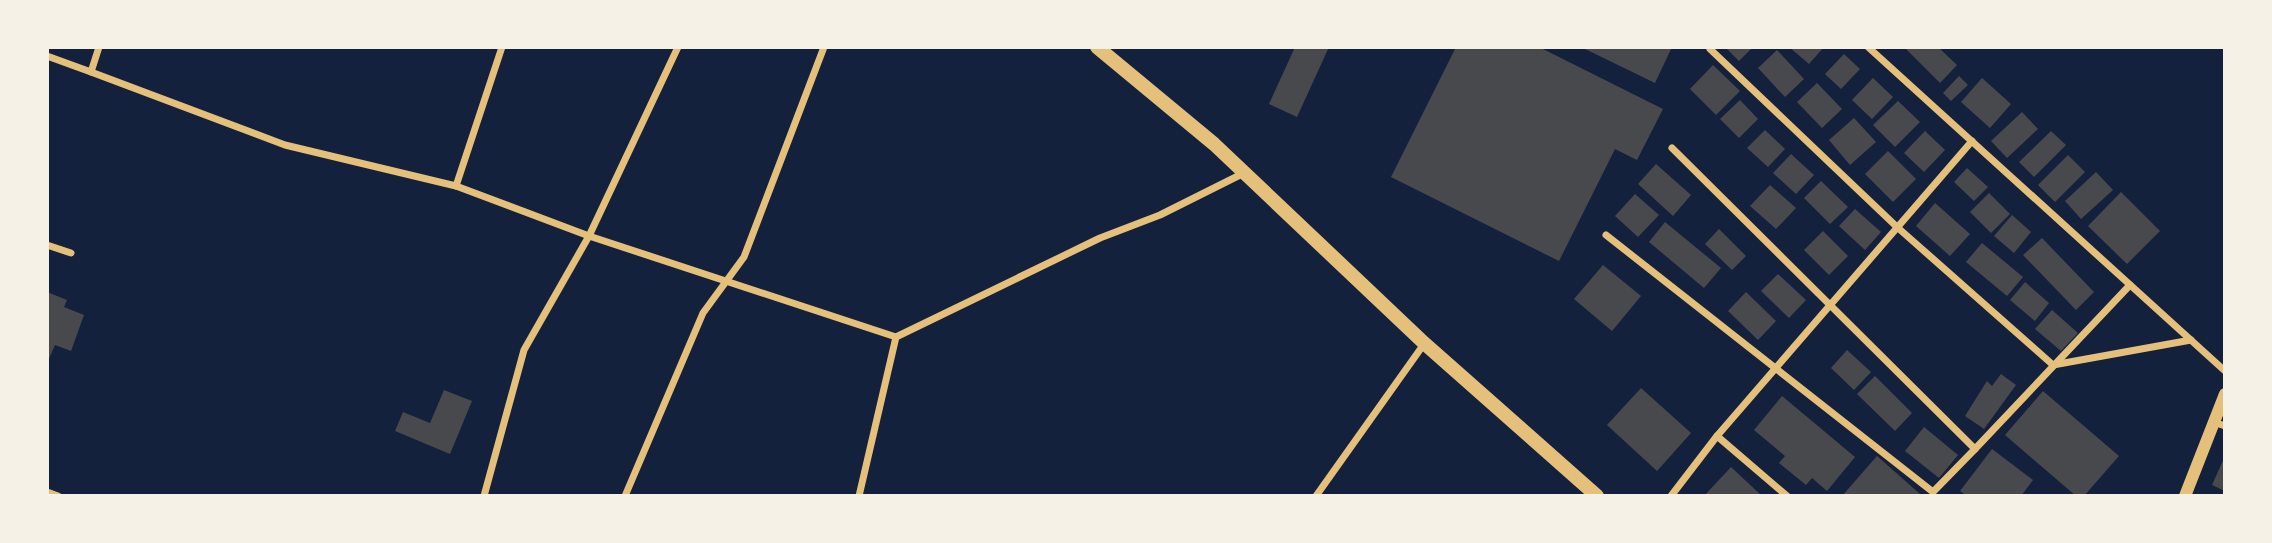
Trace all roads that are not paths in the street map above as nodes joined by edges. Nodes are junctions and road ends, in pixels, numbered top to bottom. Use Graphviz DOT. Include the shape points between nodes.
graph roads {
  1 [pos="99,47"];
  2 [pos="502,47"];
  3 [pos="678,47"];
  4 [pos="824,47"];
  5 [pos="1097,47"];
  6 [pos="1868,47"];
  7 [pos="1710,49"];
  8 [pos="47,57"];
  9 [pos="90,72"];
  10 [pos="1972,141"];
  11 [pos="1672,148"];
  12 [pos="1244,173"];
  13 [pos="456,186"];
  14 [pos="1897,227"];
  15 [pos="1606,235"];
  16 [pos="589,236"];
  17 [pos="47,245"];
  18 [pos="71,253"];
  19 [pos="724,281"];
  20 [pos="2130,285"];
  21 [pos="1830,305"];
  22 [pos="896,337"];
  23 [pos="2191,340"];
  24 [pos="1424,343"];
  25 [pos="2053,365"];
  26 [pos="1776,367"];
  27 [pos="2225,371"];
  28 [pos="2225,394"];
  29 [pos="2219,424"];
  30 [pos="1717,436"];
  31 [pos="1975,449"];
  32 [pos="47,492"];
  33 [pos="1935,494"];
  34 [pos="58,496"];
  35 [pos="484,496"];
  36 [pos="625,496"];
  37 [pos="859,496"];
  38 [pos="1316,496"];
  39 [pos="1597,496"];
  40 [pos="1671,496"];
  41 [pos="1787,496"];
  42 [pos="2185,496"];
  1 -- 9 [label="street"];
  2 -- 13 [label="street"];
  3 -- 16 [label="street"];
  4 -- 19 [label="street" via="744,257"];
  5 -- 12 [label="main road"];
  6 -- 10 [label="street"];
  7 -- 14 [label="street"];
  8 -- 9 [label="street"];
  9 -- 13 [label="street" via="285,145"];
  10 -- 14 [label="street"];
  10 -- 20 [label="street"];
  11 -- 21 [label="street"];
  12 -- 22 [label="street"];
  12 -- 24 [label="main road"];
  13 -- 16 [label="street"];
  14 -- 21 [label="street"];
  14 -- 25 [label="street"];
  15 -- 26 [label="street"];
  16 -- 19 [label="street"];
  16 -- 35 [label="street" via="524,350"];
  17 -- 18 [label="street"];
  19 -- 22 [label="street"];
  19 -- 36 [label="street" via="703,313"];
  20 -- 23 [label="street"];
  20 -- 25 [label="street"];
  21 -- 26 [label="street"];
  21 -- 31 [label="street"];
  22 -- 37 [label="street"];
  23 -- 25 [label="street"];
  23 -- 27 [label="street"];
  24 -- 38 [label="street"];
  24 -- 39 [label="main road"];
  25 -- 31 [label="street"];
  26 -- 30 [label="street"];
  26 -- 33 [label="street"];
  28 -- 29 [label="street"];
  29 -- 42 [label="street"];
  30 -- 40 [label="street"];
  30 -- 41 [label="street"];
  31 -- 33 [label="street"];
  32 -- 34 [label="street"];
}
